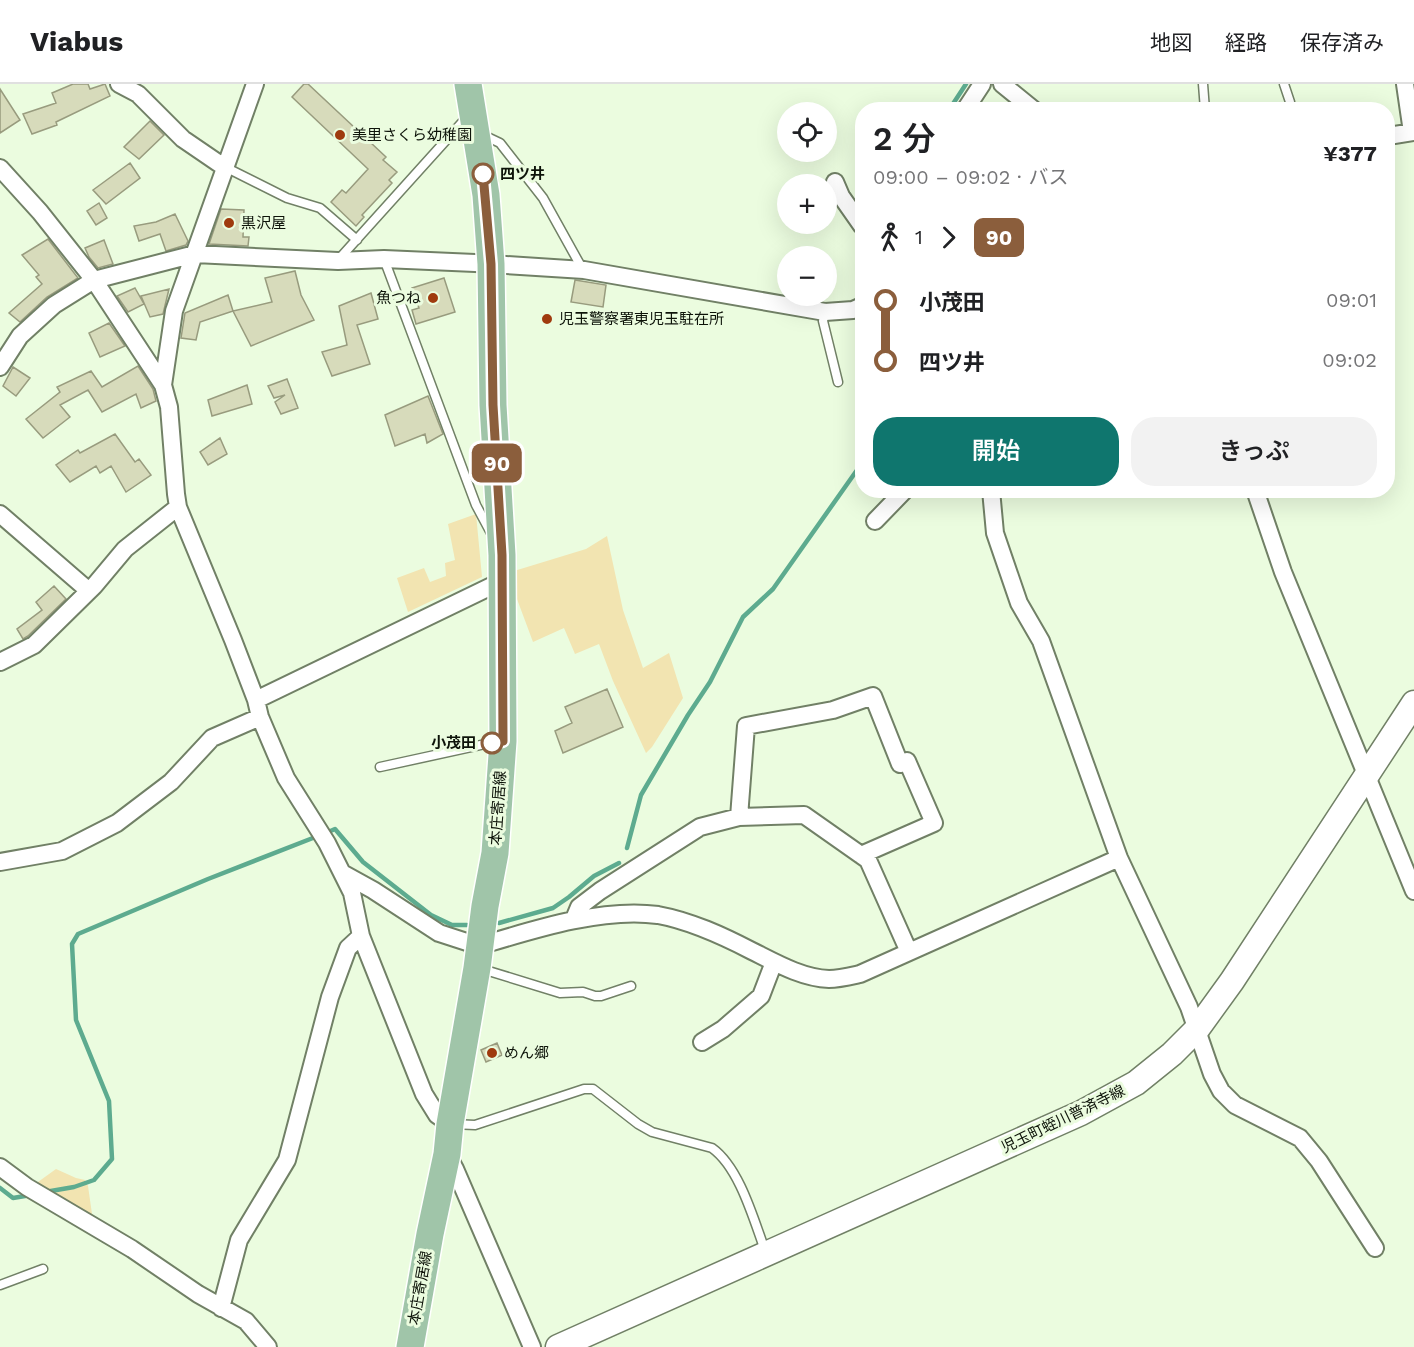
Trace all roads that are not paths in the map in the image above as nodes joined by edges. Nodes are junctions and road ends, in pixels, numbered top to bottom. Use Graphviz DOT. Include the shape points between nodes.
graph roads {
  1 [pos="119,84"];
  2 [pos="255,84"];
  3 [pos="982,84"];
  4 [pos="1002,84"];
  5 [pos="1203,84"];
  6 [pos="1284,84"];
  7 [pos="1405,84"];
  8 [pos="970,102"];
  9 [pos="1024,102"];
  10 [pos="1204,102"];
  11 [pos="1290,102"];
  12 [pos="473,109"];
  13 [pos="1413,132"];
  14 [pos="1395,135"];
  15 [pos="224,167"];
  16 [pos="0,168"];
  17 [pos="837,187"];
  18 [pos="855,216"];
  19 [pos="357,240"];
  20 [pos="195,255"];
  21 [pos="384,259"];
  22 [pos="338,261"];
  23 [pos="491,264"];
  24 [pos="584,270"];
  25 [pos="94,280"];
  26 [pos="855,309"];
  27 [pos="825,312"];
  28 [pos="0,366"];
  29 [pos="838,382"];
  30 [pos="163,385"];
  31 [pos="897,498"];
  32 [pos="992,498"];
  33 [pos="1258,498"];
  34 [pos="178,507"];
  35 [pos="0,514"];
  36 [pos="875,521"];
  37 [pos="502,555"];
  38 [pos="502,581"];
  39 [pos="89,591"];
  40 [pos="0,662"];
  41 [pos="256,700"];
  42 [pos="1414,703"];
  43 [pos="261,717"];
  44 [pos="503,741"];
  45 [pos="380,767"];
  46 [pos="1366,776"];
  47 [pos="739,817"];
  48 [pos="861,855"];
  49 [pos="1119,858"];
  50 [pos="0,862"];
  51 [pos="344,874"];
  52 [pos="1414,891"];
  53 [pos="574,919"];
  54 [pos="362,936"];
  55 [pos="909,952"];
  56 [pos="478,957"];
  57 [pos="774,962"];
  58 [pos="631,986"];
  59 [pos="1198,1028"];
  60 [pos="702,1042"];
  61 [pos="450,1124"];
  62 [pos="447,1154"];
  63 [pos="0,1167"];
  64 [pos="1375,1248"];
  65 [pos="766,1253"];
  66 [pos="43,1269"];
  67 [pos="0,1285"];
  68 [pos="221,1308"];
  69 [pos="268,1347"];
  70 [pos="410,1347"];
  71 [pos="532,1347"];
  72 [pos="558,1347"];
  1 -- 15 [label="street" via="138,94 183,139"];
  2 -- 15 [label="street"];
  3 -- 8 [label="street"];
  4 -- 9 [label="street"];
  5 -- 10 [label="lane"];
  6 -- 11 [label="lane"];
  7 -- 13 [label="street"];
  12 -- 19 [label="lane"];
  12 -- 23 [label="main road, 本庄寄居線"];
  12 -- 24 [label="lane" via="543,198"];
  13 -- 14 [label="street"];
  15 -- 19 [label="lane" via="287,198 320,208"];
  15 -- 20 [label="street"];
  16 -- 25 [label="street"];
  17 -- 18 [label="street"];
  19 -- 22 [label="lane"];
  20 -- 22 [label="street"];
  20 -- 25 [label="street"];
  20 -- 30 [label="street" via="174,311"];
  21 -- 22 [label="street"];
  21 -- 23 [label="street"];
  21 -- 37 [label="lane" via="476,505"];
  23 -- 24 [label="street"];
  23 -- 37 [label="main road, 本庄寄居線" via="493,405"];
  24 -- 27 [label="street"];
  25 -- 28 [label="street" via="54,304 20,336"];
  25 -- 30 [label="street"];
  26 -- 27 [label="street"];
  27 -- 29 [label="lane" via="823,321"];
  30 -- 34 [label="street" via="169,407"];
  31 -- 36 [label="street"];
  32 -- 49 [label="street" via="995,533 1019,603 1041,641"];
  33 -- 46 [label="street" via="1282,572"];
  34 -- 39 [label="street" via="125,549"];
  34 -- 41 [label="street"];
  35 -- 39 [label="street"];
  37 -- 38 [label="main road, 本庄寄居線"];
  38 -- 41 [label="street"];
  38 -- 44 [label="main road, 本庄寄居線"];
  39 -- 40 [label="street" via="34,645"];
  41 -- 43 [label="street"];
  42 -- 46 [label="main road, 児玉町蛭川普済寺線"];
  43 -- 50 [label="street" via="212,738 171,782 117,823 62,851"];
  43 -- 51 [label="street" via="286,778"];
  44 -- 45 [label="lane"];
  44 -- 56 [label="main road, 本庄寄居線" via="495,853"];
  46 -- 52 [label="street"];
  46 -- 59 [label="main road, 児玉町蛭川普済寺線"];
  47 -- 48 [label="street" via="804,815"];
  47 -- 48 [label="street" via="746,726 833,710 873,696 900,764 907,761 934,823"];
  47 -- 53 [label="street" via="700,827 600,891 579,907"];
  48 -- 55 [label="street" via="868,860"];
  49 -- 55 [label="street"];
  49 -- 59 [label="street"];
  51 -- 54 [label="street"];
  51 -- 56 [label="street"];
  53 -- 56 [label="street"];
  53 -- 57 [label="street" via="656,915 685,922"];
  54 -- 61 [label="street" via="424,1094 437,1115"];
  54 -- 68 [label="street" via="348,948 330,997 287,1160 239,1240"];
  55 -- 57 [label="street" via="860,974 828,979"];
  56 -- 58 [label="lane" via="560,993 601,996"];
  56 -- 61 [label="main road, 本庄寄居線"];
  57 -- 60 [label="street" via="761,996"];
  59 -- 64 [label="street" via="1221,1091 1235,1105 1300,1138"];
  59 -- 65 [label="main road, 児玉町蛭川普済寺線" via="1136,1083 1113,1096"];
  61 -- 62 [label="main road, 本庄寄居線"];
  61 -- 65 [label="lane" via="475,1125 592,1089 652,1132 718,1152 736,1180"];
  62 -- 70 [label="main road, 本庄寄居線"];
  62 -- 71 [label="street"];
  63 -- 68 [label="street"];
  65 -- 72 [label="main road, 児玉町蛭川普済寺線"];
  66 -- 67 [label="lane"];
  68 -- 69 [label="street" via="246,1321"];
}
